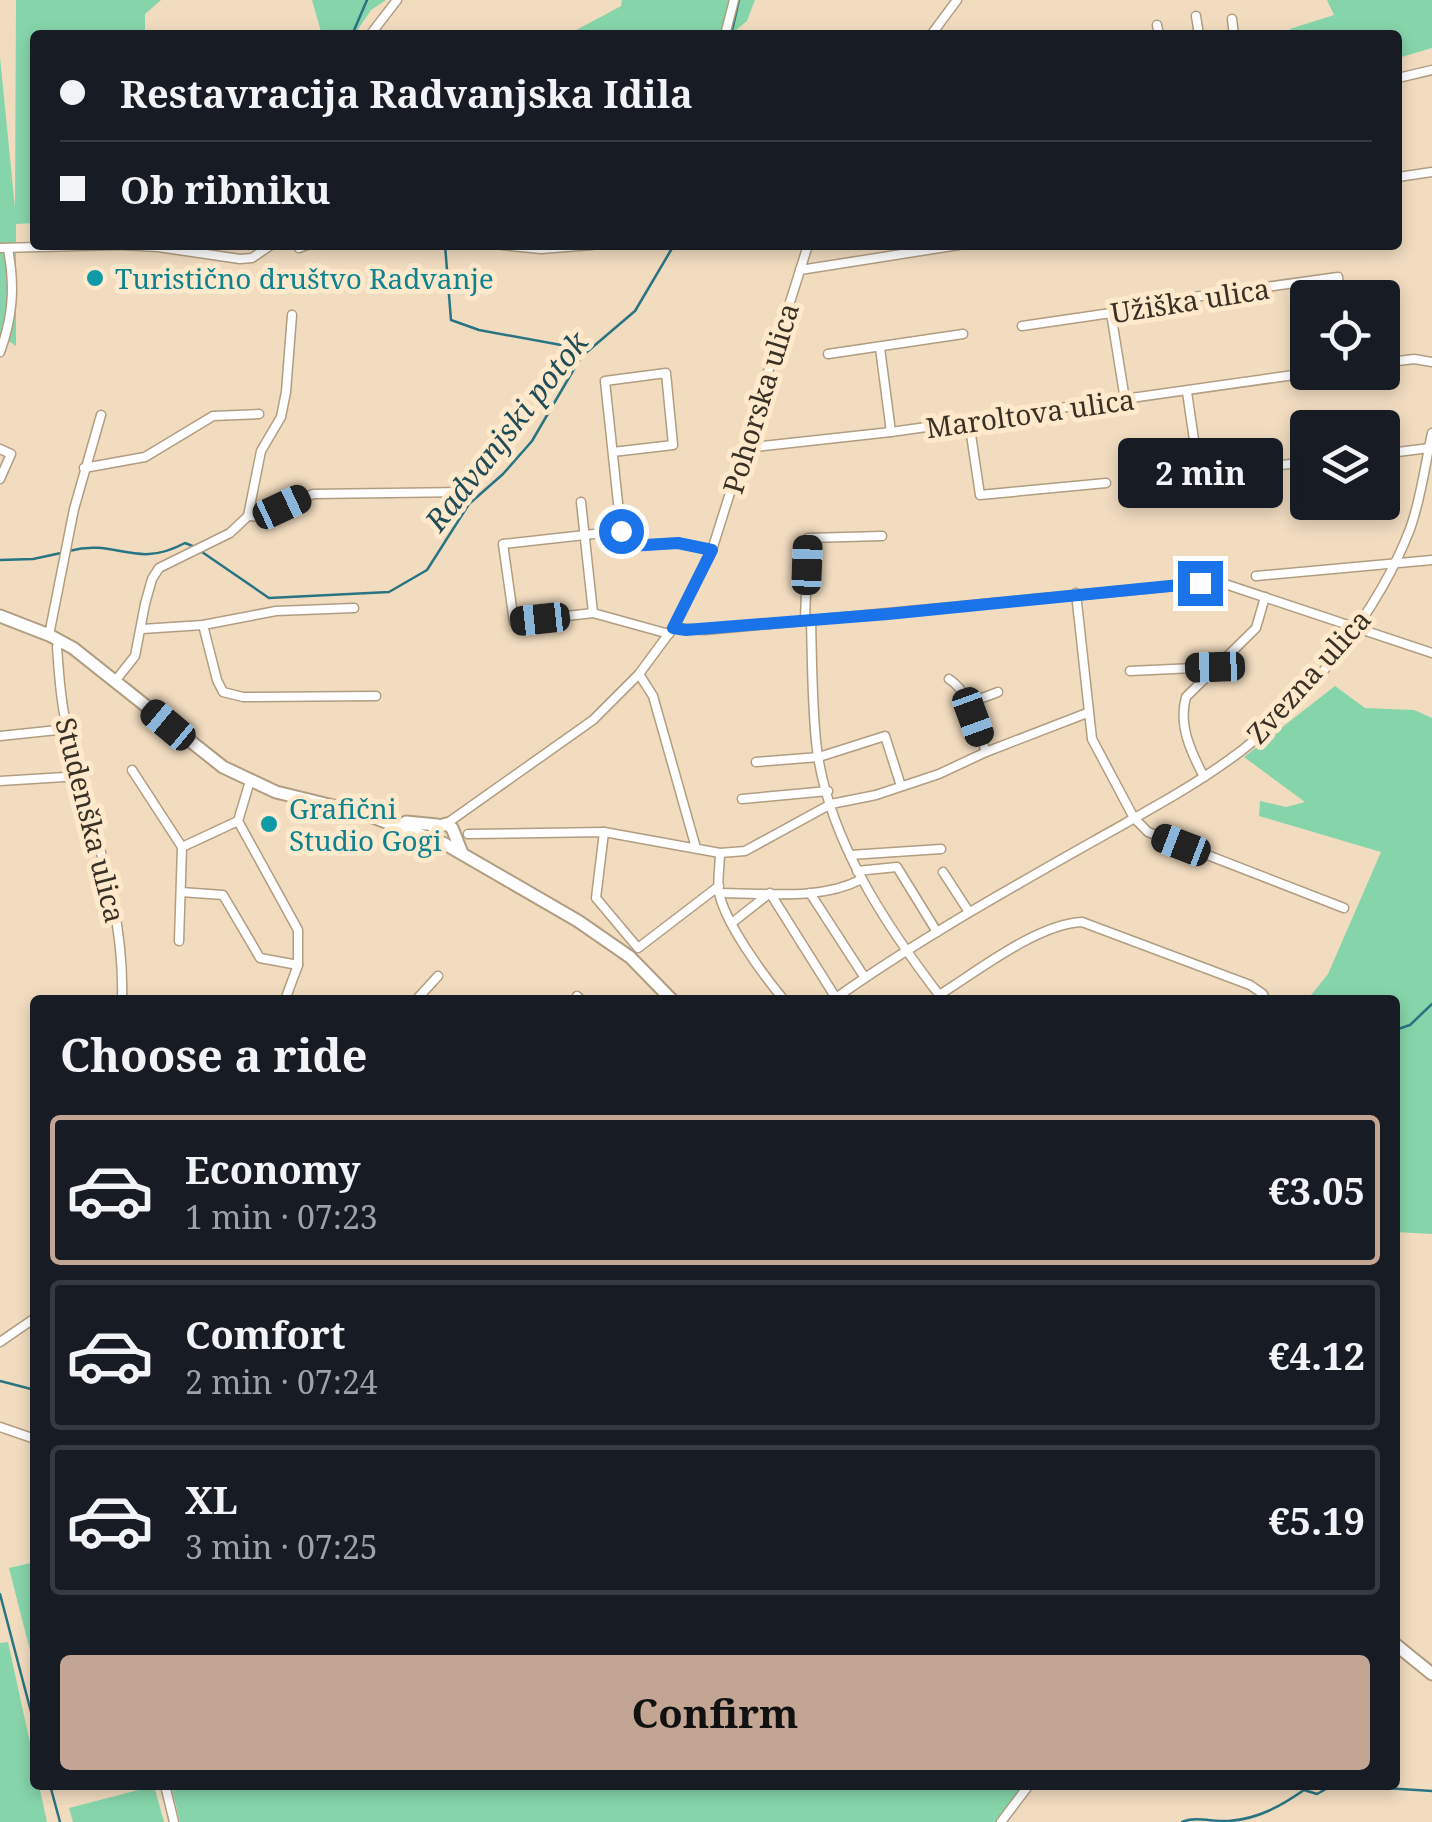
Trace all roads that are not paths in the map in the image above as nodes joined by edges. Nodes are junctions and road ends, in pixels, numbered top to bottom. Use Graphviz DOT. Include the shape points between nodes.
graph roads {
  1 [pos="397,0"];
  2 [pos="734,0"];
  3 [pos="957,0"];
  4 [pos="1196,16"];
  5 [pos="1232,19"];
  6 [pos="374,30"];
  7 [pos="725,30"];
  8 [pos="935,30"];
  9 [pos="1199,30"];
  10 [pos="1233,30"];
  11 [pos="1432,70"];
  12 [pos="1402,77"];
  13 [pos="1432,172"];
  14 [pos="1402,177"];
  15 [pos="30,248"];
  16 [pos="4,249"];
  17 [pos="178,250"];
  18 [pos="264,250"];
  19 [pos="806,250"];
  20 [pos="927,250"];
  21 [pos="800,270"];
  22 [pos="1290,284"];
  23 [pos="1111,313"];
  24 [pos="292,315"];
  25 [pos="1022,326"];
  26 [pos="963,334"];
  27 [pos="880,348"];
  28 [pos="0,352"];
  29 [pos="828,354"];
  30 [pos="1400,361"];
  31 [pos="1432,362"];
  32 [pos="1290,376"];
  33 [pos="1188,392"];
  34 [pos="1125,400"];
  35 [pos="100,414"];
  36 [pos="259,414"];
  37 [pos="969,420"];
  38 [pos="891,432"];
  39 [pos="1432,433"];
  40 [pos="745,448"];
  41 [pos="1429,448"];
  42 [pos="0,449"];
  43 [pos="613,452"];
  44 [pos="1400,452"];
  45 [pos="1290,464"];
  46 [pos="84,468"];
  47 [pos="0,479"];
  48 [pos="1106,483"];
  49 [pos="466,492"];
  50 [pos="581,502"];
  51 [pos="248,516"];
  52 [pos="621,531"];
  53 [pos="585,534"];
  54 [pos="882,536"];
  55 [pos="712,550"];
  56 [pos="1432,560"];
  57 [pos="1395,563"];
  58 [pos="1256,576"];
  59 [pos="1076,593"];
  60 [pos="1265,597"];
  61 [pos="354,608"];
  62 [pos="593,613"];
  63 [pos="0,616"];
  64 [pos="808,619"];
  65 [pos="203,625"];
  66 [pos="1358,628"];
  67 [pos="142,629"];
  68 [pos="671,631"];
  69 [pos="54,637"];
  70 [pos="1432,654"];
  71 [pos="1215,667"];
  72 [pos="1130,671"];
  73 [pos="639,674"];
  74 [pos="949,679"];
  75 [pos="116,680"];
  76 [pos="998,692"];
  77 [pos="376,696"];
  78 [pos="969,703"];
  79 [pos="1087,712"];
  80 [pos="67,729"];
  81 [pos="0,736"];
  82 [pos="986,752"];
  83 [pos="819,757"];
  84 [pos="756,762"];
  85 [pos="132,770"];
  86 [pos="81,776"];
  87 [pos="1204,777"];
  88 [pos="0,781"];
  89 [pos="250,781"];
  90 [pos="901,786"];
  91 [pos="828,792"];
  92 [pos="742,799"];
  93 [pos="831,804"];
  94 [pos="1134,818"];
  95 [pos="238,822"];
  96 [pos="604,832"];
  97 [pos="445,833"];
  98 [pos="468,834"];
  99 [pos="182,847"];
  100 [pos="696,848"];
  101 [pos="941,849"];
  102 [pos="720,852"];
  103 [pos="850,855"];
  104 [pos="943,872"];
  105 [pos="860,875"];
  106 [pos="719,890"];
  107 [pos="181,892"];
  108 [pos="770,893"];
  109 [pos="810,893"];
  110 [pos="1344,908"];
  111 [pos="969,912"];
  112 [pos="733,922"];
  113 [pos="937,932"];
  114 [pos="179,941"];
  115 [pos="906,950"];
  116 [pos="298,965"];
  117 [pos="438,976"];
  118 [pos="865,978"];
  119 [pos="122,995"];
  120 [pos="286,995"];
  121 [pos="421,995"];
  122 [pos="667,995"];
  123 [pos="780,995"];
  124 [pos="833,995"];
  125 [pos="841,995"];
  126 [pos="940,995"];
  127 [pos="944,995"];
  128 [pos="1263,995"];
  129 [pos="30,1321"];
  130 [pos="0,1342"];
  131 [pos="0,1428"];
  132 [pos="30,1437"];
  133 [pos="1400,1648"];
  134 [pos="1432,1674"];
  135 [pos="165,1790"];
  136 [pos="1025,1790"];
  137 [pos="174,1822"];
  138 [pos="1001,1822"];
  1 -- 6 [label="street"];
  2 -- 7 [label="street"];
  3 -- 8 [label="street"];
  4 -- 9 [label="street"];
  5 -- 10 [label="street"];
  11 -- 12 [label="street"];
  13 -- 14 [label="street"];
  15 -- 16 [label="street"];
  16 -- 28 [label="street" via="13,297"];
  17 -- 18 [label="street" via="240,259"];
  19 -- 21 [label="street, Pohorska ulica"];
  20 -- 21 [label="street"];
  21 -- 40 [label="street, Pohorska ulica"];
  22 -- 23 [label="street, Užiška ulica"];
  23 -- 25 [label="street, Užiška ulica"];
  23 -- 34 [label="street"];
  24 -- 51 [label="street" via="286,392 262,451"];
  26 -- 27 [label="street"];
  27 -- 29 [label="street"];
  27 -- 38 [label="street"];
  30 -- 31 [label="street"];
  32 -- 33 [label="street, Maroltova ulica"];
  33 -- 34 [label="street, Maroltova ulica"];
  33 -- 45 [label="street" via="1199,474"];
  34 -- 37 [label="street, Maroltova ulica"];
  35 -- 46 [label="street, Studenška ulica"];
  36 -- 46 [label="street" via="214,416 145,457"];
  37 -- 38 [label="street, Maroltova ulica"];
  37 -- 48 [label="street" via="980,495"];
  38 -- 40 [label="street, Maroltova ulica"];
  39 -- 41 [label="street, Zvezna ulica"];
  40 -- 55 [label="street, Pohorska ulica"];
  41 -- 44 [label="street"];
  41 -- 57 [label="street, Zvezna ulica" via="1416,511"];
  42 -- 47 [label="street" via="11,454"];
  43 -- 43 [label="street" via="672,445 666,374 604,381"];
  43 -- 52 [label="street"];
  46 -- 69 [label="street, Studenška ulica"];
  49 -- 51 [label="street" via="313,494"];
  50 -- 53 [label="street"];
  51 -- 67 [label="street" via="230,533 155,573"];
  52 -- 53 [label="street"];
  52 -- 55 [label="street" via="629,546 678,543"];
  53 -- 62 [label="street"];
  53 -- 62 [label="street" via="503,544 514,622"];
  54 -- 64 [label="street" via="808,538"];
  55 -- 68 [label="street, Pohorska ulica"];
  56 -- 57 [label="street"];
  57 -- 58 [label="street"];
  57 -- 66 [label="street, Zvezna ulica"];
  59 -- 60 [label="street" via="1208,583"];
  59 -- 64 [label="street"];
  59 -- 79 [label="street"];
  60 -- 66 [label="street"];
  60 -- 71 [label="street" via="1256,628"];
  61 -- 65 [label="street" via="276,611"];
  62 -- 68 [label="street"];
  63 -- 69 [label="street"];
  64 -- 68 [label="street"];
  64 -- 83 [label="street"];
  65 -- 67 [label="street"];
  65 -- 77 [label="street" via="223,692"];
  66 -- 70 [label="street"];
  66 -- 87 [label="street, Zvezna ulica" via="1288,708"];
  67 -- 75 [label="street" via="135,656"];
  68 -- 73 [label="street, Pohorska ulica"];
  69 -- 75 [label="street"];
  69 -- 80 [label="street, Studenška ulica"];
  71 -- 72 [label="street"];
  71 -- 87 [label="street" via="1193,687 1183,709"];
  73 -- 97 [label="street, Pohorska ulica" via="608,707 461,814"];
  73 -- 100 [label="street" via="653,696"];
  74 -- 78 [label="street"];
  75 -- 89 [label="street" via="195,748"];
  76 -- 78 [label="street"];
  78 -- 82 [label="street"];
  79 -- 82 [label="street"];
  79 -- 94 [label="street" via="1092,739"];
  80 -- 81 [label="street"];
  80 -- 86 [label="street, Studenška ulica"];
  82 -- 90 [label="street"];
  83 -- 84 [label="street"];
  83 -- 90 [label="street" via="885,736"];
  83 -- 91 [label="street"];
  85 -- 99 [label="street"];
  86 -- 88 [label="street"];
  86 -- 119 [label="street, Studenška ulica" via="115,901"];
  87 -- 94 [label="street, Zvezna ulica"];
  89 -- 95 [label="street"];
  89 -- 97 [label="street"];
  90 -- 93 [label="street"];
  91 -- 92 [label="street"];
  91 -- 93 [label="street"];
  93 -- 102 [label="street" via="745,851"];
  93 -- 103 [label="street"];
  94 -- 110 [label="street" via="1148,832"];
  94 -- 111 [label="street, Zvezna ulica"];
  95 -- 99 [label="street"];
  95 -- 116 [label="street" via="298,930"];
  96 -- 98 [label="street"];
  96 -- 100 [label="street"];
  96 -- 106 [label="street" via="596,898 638,948"];
  97 -- 122 [label="street" via="462,854 630,957"];
  99 -- 107 [label="street"];
  100 -- 102 [label="street"];
  101 -- 103 [label="street"];
  102 -- 106 [label="street"];
  103 -- 105 [label="street"];
  104 -- 111 [label="street"];
  105 -- 109 [label="street" via="842,889"];
  105 -- 113 [label="street" via="897,867"];
  105 -- 115 [label="street"];
  106 -- 108 [label="street"];
  106 -- 112 [label="street"];
  107 -- 114 [label="street"];
  107 -- 116 [label="street" via="223,895 260,958"];
  108 -- 109 [label="street"];
  108 -- 112 [label="street"];
  108 -- 124 [label="street"];
  109 -- 118 [label="street"];
  111 -- 113 [label="street, Zvezna ulica"];
  112 -- 123 [label="street"];
  113 -- 115 [label="street, Zvezna ulica"];
  115 -- 118 [label="street, Zvezna ulica"];
  115 -- 126 [label="street"];
  116 -- 120 [label="street"];
  117 -- 121 [label="street"];
  118 -- 125 [label="street, Zvezna ulica"];
  127 -- 128 [label="street" via="1044,931 1082,922"];
  129 -- 130 [label="street"];
  131 -- 132 [label="street"];
  133 -- 134 [label="street"];
  135 -- 137 [label="street"];
  136 -- 138 [label="street"];
}
